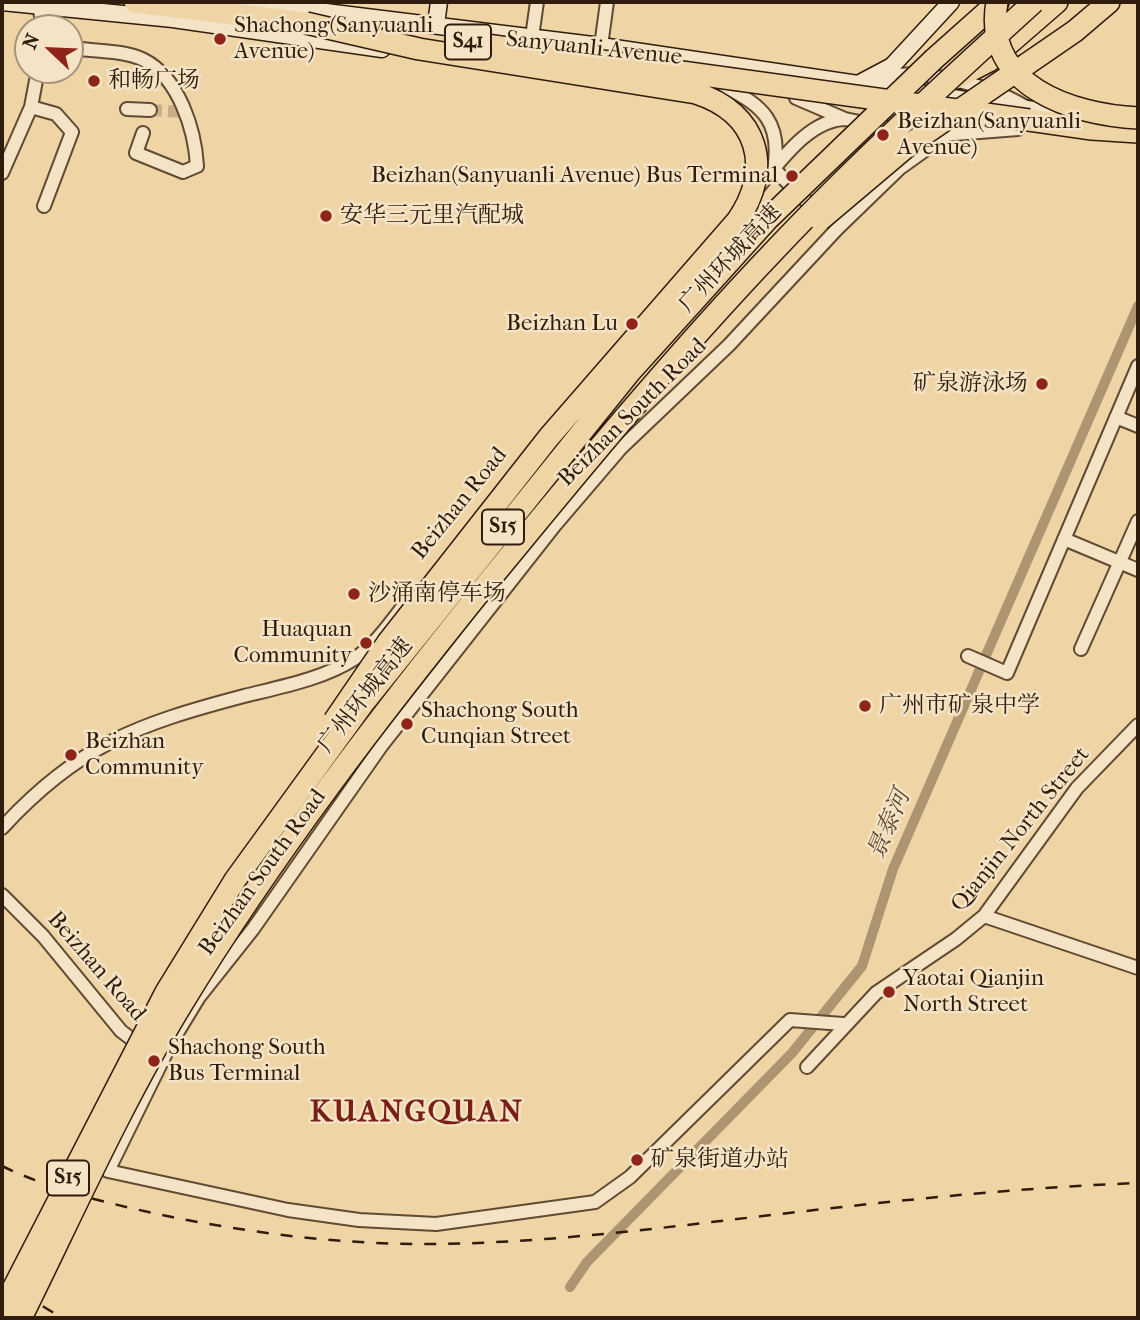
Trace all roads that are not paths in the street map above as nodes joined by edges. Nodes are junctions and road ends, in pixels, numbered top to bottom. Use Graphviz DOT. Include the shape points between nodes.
graph roads {
  1 [pos="2,2"];
  2 [pos="135,2"];
  3 [pos="245,2"];
  4 [pos="439,2"];
  5 [pos="537,2"];
  6 [pos="607,2"];
  7 [pos="951,2"];
  8 [pos="986,2"];
  9 [pos="998,2"];
  10 [pos="1034,2"];
  11 [pos="1056,2"];
  12 [pos="1088,2"];
  13 [pos="1109,2"];
  14 [pos="39,5"];
  15 [pos="348,8"];
  16 [pos="41,14"];
  17 [pos="307,24"];
  18 [pos="436,24"];
  19 [pos="532,37"];
  20 [pos="343,44"];
  21 [pos="601,46"];
  22 [pos="84,50"];
  23 [pos="934,59"];
  24 [pos="629,64"];
  25 [pos="1027,64"];
  26 [pos="859,83"];
  27 [pos="35,84"];
  28 [pos="724,87"];
  29 [pos="796,98"];
  30 [pos="31,107"];
  31 [pos="127,109"];
  32 [pos="150,110"];
  33 [pos="845,119"];
  34 [pos="1138,119"];
  35 [pos="1018,129"];
  36 [pos="1138,132"];
  37 [pos="144,133"];
  38 [pos="946,135"];
  39 [pos="1138,141"];
  40 [pos="774,169"];
  41 [pos="2,173"];
  42 [pos="44,206"];
  43 [pos="836,230"];
  44 [pos="691,341"];
  45 [pos="1138,366"];
  46 [pos="1116,417"];
  47 [pos="1138,426"];
  48 [pos="1138,521"];
  49 [pos="1064,539"];
  50 [pos="1120,562"];
  51 [pos="1138,570"];
  52 [pos="1081,649"];
  53 [pos="968,656"];
  54 [pos="1138,726"];
  55 [pos="2,828"];
  56 [pos="235,880"];
  57 [pos="2,895"];
  58 [pos="984,916"];
  59 [pos="1138,968"];
  60 [pos="844,1024"];
  61 [pos="162,1061"];
  62 [pos="807,1067"];
  63 [pos="2,1310"];
  64 [pos="21,1318"];
  1 -- 14 [label="main road, Sanyuanli Avenue"];
  2 -- 17 [label="highway, S41"];
  3 -- 17 [label="main road, Sanyuanli Avenue"];
  4 -- 18 [label="main road"];
  5 -- 19 [label="street"];
  6 -- 21 [label="street"];
  7 -- 26 [label="main road" via="892,66"];
  8 -- 23 [label="highway"];
  9 -- 23 [label="highway, 广州环城高速 / S15"];
  9 -- 34 [label="highway, bridge" via="997,31 1003,53 1029,85 1070,107"];
  10 -- 44 [label="highway, 广州环城高速 / S15, bridge" via="856,167"];
  11 -- 24 [label="highway, bridge" via="989,61 927,86 896,89 726,67"];
  12 -- 25 [label="highway"];
  13 -- 25 [label="highway"];
  14 -- 16 [label="street"];
  14 -- 17 [label="main road, Sanyuanli Avenue" via="173,19"];
  15 -- 17 [label="main road, Sanyuanli Avenue"];
  15 -- 18 [label="main road, Sanyuanli Avenue"];
  15 -- 20 [label="main road"];
  17 -- 20 [label="main road, Sanyuanli Avenue"];
  17 -- 24 [label="highway, S41, bridge"];
  17 -- 56 [label="highway, bridge" via="419,48 706,96 730,108 746,127 755,151 756,180 750,200 731,228 574,407 388,642"];
  18 -- 19 [label="main road, Sanyuanli Avenue"];
  19 -- 21 [label="main road, Sanyuanli Avenue"];
  20 -- 28 [label="main road, Sanyuanli Avenue"];
  21 -- 26 [label="main road, Sanyuanli Avenue"];
  22 -- 37 [label="street" via="133,56 163,72 185,112 197,166 183,172 136,153"];
  23 -- 56 [label="highway, 广州环城高速 / S15, bridge" via="768,219 630,372 362,705"];
  24 -- 36 [label="highway, bridge"];
  25 -- 44 [label="highway, bridge" via="910,144"];
  26 -- 34 [label="main road, Sanyuanli Avenue" via="1030,110"];
  27 -- 30 [label="street"];
  28 -- 29 [label="main road, Sanyuanli Avenue"];
  28 -- 40 [label="street" via="749,99 769,119 776,148"];
  29 -- 33 [label="street"];
  29 -- 35 [label="main road, Sanyuanli Avenue"];
  30 -- 41 [label="street"];
  30 -- 42 [label="street" via="56,114 72,132"];
  31 -- 32 [label="street"];
  33 -- 38 [label="street"];
  33 -- 40 [label="street, Beizhan Road" via="835,119 809,134"];
  35 -- 38 [label="street"];
  35 -- 39 [label="main road, Sanyuanli Avenue"];
  38 -- 43 [label="street, Beizhan South Road" via="900,168"];
  40 -- 43 [label="street"];
  40 -- 55 [label="street, Beizhan Road" via="608,357 362,652 337,668 164,718 113,738 61,771"];
  43 -- 61 [label="street, Beizhan South Road" via="729,345 620,449 555,525 338,805 253,929 199,997"];
  44 -- 64 [label="highway, 广州环城高速 / S15, bridge" via="454,624 287,845 152,1055"];
  45 -- 46 [label="street"];
  46 -- 47 [label="street"];
  46 -- 49 [label="street"];
  48 -- 50 [label="street"];
  49 -- 50 [label="street"];
  49 -- 53 [label="street" via="1007,673"];
  50 -- 51 [label="street"];
  50 -- 52 [label="street"];
  54 -- 58 [label="street, Qianjin North Street" via="1077,788"];
  56 -- 63 [label="highway, 广州环城高速 / S15, bridge" via="136,1046"];
  57 -- 61 [label="street, Beizhan Road" via="43,936 121,1031"];
  58 -- 59 [label="street"];
  58 -- 60 [label="street, Qianjin North Street" via="888,982"];
  60 -- 61 [label="street, Beizhan South Road" via="790,1020 630,1177 595,1202 436,1224 288,1210 108,1171"];
  60 -- 62 [label="street, Qianjin North Street"];
}
